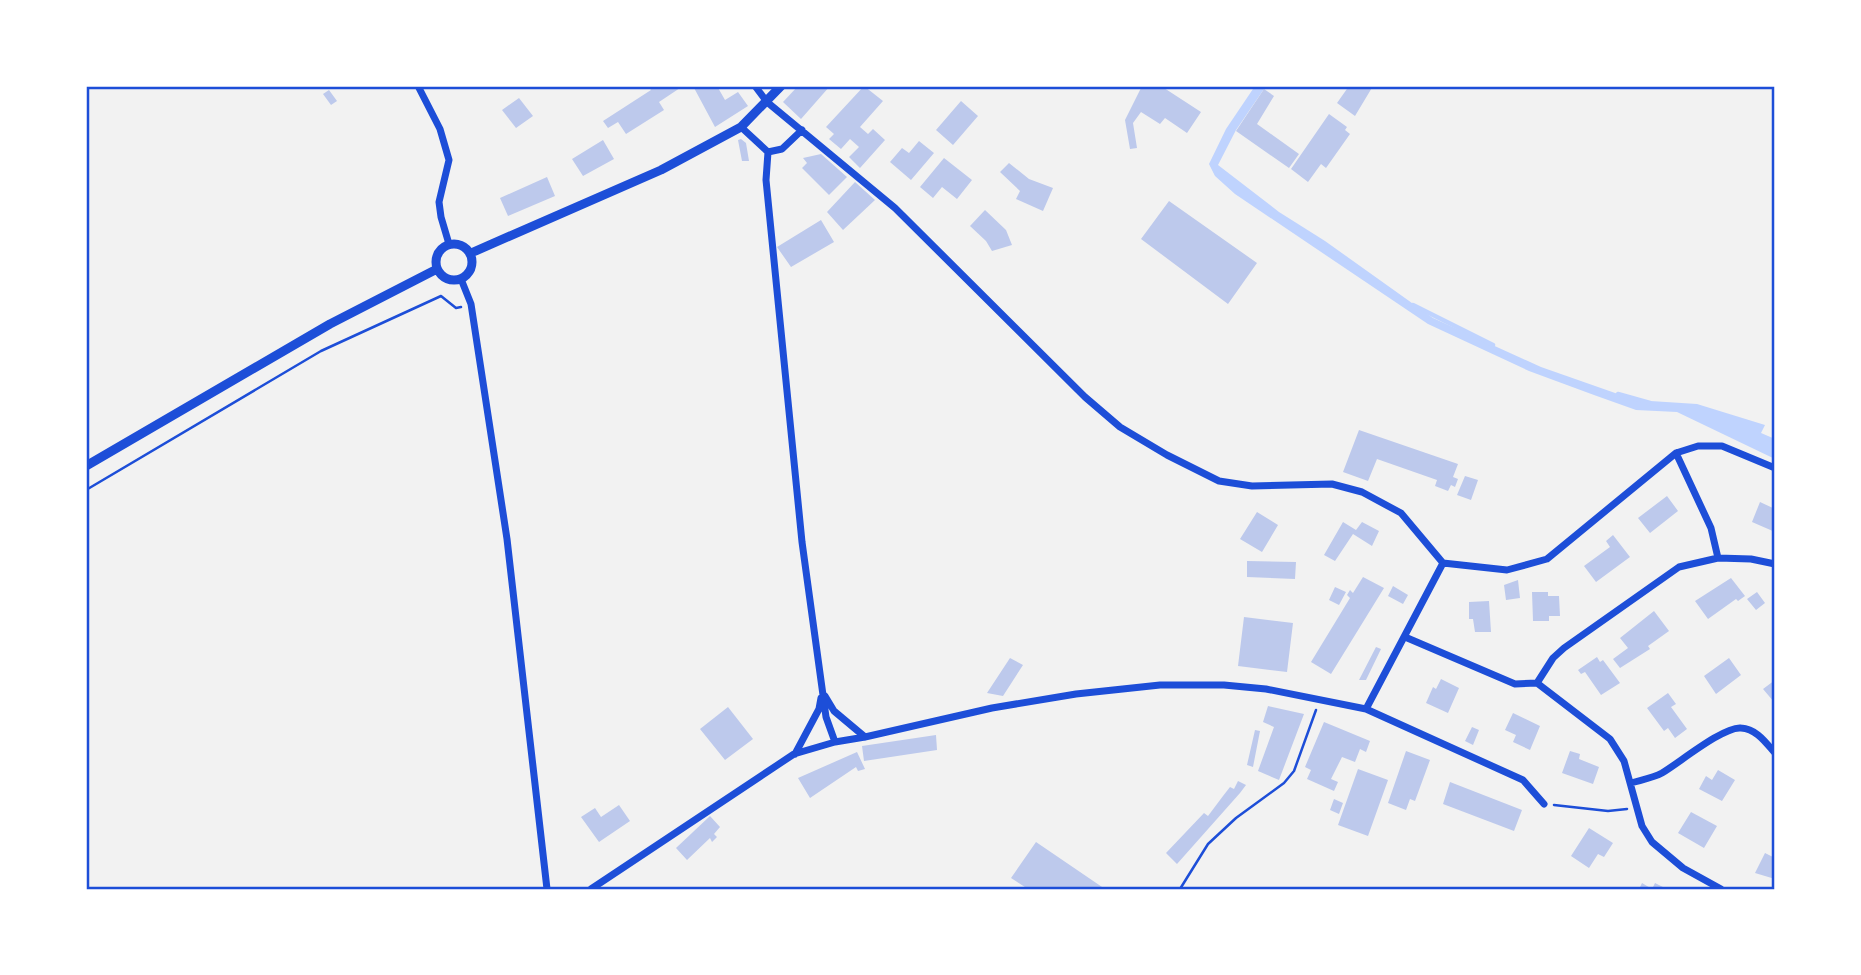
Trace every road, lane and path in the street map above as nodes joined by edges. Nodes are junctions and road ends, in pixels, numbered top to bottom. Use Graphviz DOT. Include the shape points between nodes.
graph roads {
  1 [pos="418,86"];
  2 [pos="755,86"];
  3 [pos="781,86"];
  4 [pos="767,102"];
  5 [pos="741,127"];
  6 [pos="802,130"];
  7 [pos="768,152"];
  8 [pos="449,244"];
  9 [pos="471,253"];
  10 [pos="437,269"];
  11 [pos="461,279"];
  12 [pos="471,304"];
  13 [pos="1676,453"];
  14 [pos="86,466"];
  15 [pos="1775,468"];
  16 [pos="86,490"];
  17 [pos="1718,558"];
  18 [pos="1443,563"];
  19 [pos="1775,564"];
  20 [pos="1405,637"];
  21 [pos="1537,683"];
  22 [pos="822,692"];
  23 [pos="1320,700"];
  24 [pos="1366,709"];
  25 [pos="865,737"];
  26 [pos="835,742"];
  27 [pos="1775,753"];
  28 [pos="794,754"];
  29 [pos="1631,783"];
  30 [pos="1544,804"];
  31 [pos="1638,807"];
  32 [pos="547,889"];
  33 [pos="591,889"];
  34 [pos="1180,889"];
  35 [pos="1721,889"];
  1 -- 8 [label="street" via="440,129 449,160 439,202"];
  2 -- 4 [label="street"];
  3 -- 4 [label="street"];
  4 -- 5 [label="street"];
  4 -- 6 [label="street"];
  5 -- 7 [label="street"];
  5 -- 9 [label="street" via="661,170"];
  6 -- 7 [label="street" via="782,149"];
  6 -- 18 [label="street" via="895,208 1120,428 1219,481 1252,486 1332,484 1362,492 1401,513"];
  7 -- 22 [label="street" via="766,180"];
  8 -- 9 [label="street" via="462,245"];
  8 -- 10 [label="street" via="437,257"];
  9 -- 11 [label="street" via="473,266"];
  10 -- 11 [label="street" via="444,277"];
  10 -- 14 [label="street" via="330,324"];
  11 -- 12 [label="street"];
  12 -- 16 [label="path" via="456,308 441,296 320,351"];
  12 -- 32 [label="street" via="507,539"];
  13 -- 15 [label="street" via="1698,446 1722,446"];
  13 -- 17 [label="street" via="1711,528"];
  13 -- 18 [label="street" via="1547,559 1507,570"];
  17 -- 19 [label="street"];
  17 -- 21 [label="street" via="1679,567 1564,648"];
  18 -- 20 [label="street"];
  20 -- 21 [label="street" via="1516,684"];
  20 -- 24 [label="street"];
  21 -- 29 [label="street" via="1610,738"];
  22 -- 25 [label="street" via="834,711"];
  22 -- 26 [label="street"];
  22 -- 28 [label="street" via="819,709"];
  23 -- 24 [label="street"];
  23 -- 25 [label="street" via="1224,685 1160,685 992,708"];
  23 -- 34 [label="path" via="1294,771 1208,844"];
  24 -- 30 [label="street" via="1523,780"];
  25 -- 26 [label="street"];
  26 -- 28 [label="street"];
  27 -- 29 [label="street" via="1763,738 1741,728 1730,730 1659,774"];
  28 -- 33 [label="street"];
  29 -- 31 [label="street"];
  30 -- 31 [label="path" via="1608,811"];
  31 -- 35 [label="street" via="1642,826 1664,854"];
}
